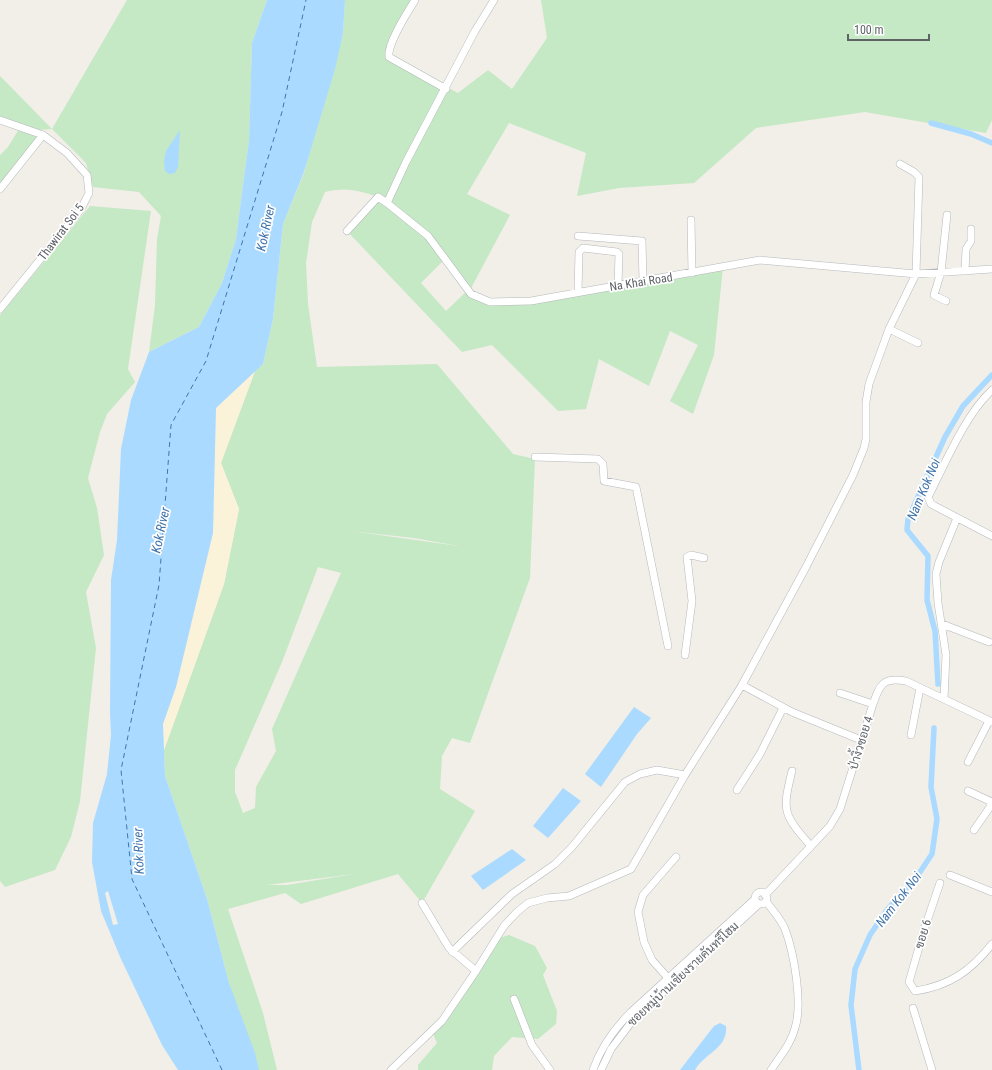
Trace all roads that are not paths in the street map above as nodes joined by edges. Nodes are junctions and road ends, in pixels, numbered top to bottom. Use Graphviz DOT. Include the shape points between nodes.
graph roads {
  1 [pos="416,0"];
  2 [pos="494,0"];
  3 [pos="446,89"];
  4 [pos="0,120"];
  5 [pos="42,135"];
  6 [pos="900,164"];
  7 [pos="0,189"];
  8 [pos="387,203"];
  9 [pos="947,215"];
  10 [pos="691,220"];
  11 [pos="971,229"];
  12 [pos="347,231"];
  13 [pos="578,236"];
  14 [pos="992,269"];
  15 [pos="965,271"];
  16 [pos="940,272"];
  17 [pos="692,273"];
  18 [pos="916,274"];
  19 [pos="643,281"];
  20 [pos="618,285"];
  21 [pos="578,292"];
  22 [pos="946,301"];
  23 [pos="0,309"];
  24 [pos="889,329"];
  25 [pos="918,343"];
  26 [pos="992,390"];
  27 [pos="535,457"];
  28 [pos="957,518"];
  29 [pos="992,536"];
  30 [pos="704,558"];
  31 [pos="942,624"];
  32 [pos="988,642"];
  33 [pos="668,646"];
  34 [pos="685,655"];
  35 [pos="742,685"];
  36 [pos="920,688"];
  37 [pos="840,693"];
  38 [pos="944,698"];
  39 [pos="873,704"];
  40 [pos="784,708"];
  41 [pos="991,721"];
  42 [pos="911,735"];
  43 [pos="861,740"];
  44 [pos="968,762"];
  45 [pos="792,771"];
  46 [pos="685,775"];
  47 [pos="737,790"];
  48 [pos="968,790"];
  49 [pos="992,803"];
  50 [pos="974,830"];
  51 [pos="810,845"];
  52 [pos="676,857"];
  53 [pos="950,875"];
  54 [pos="940,883"];
  55 [pos="992,892"];
  56 [pos="761,900"];
  57 [pos="422,903"];
  58 [pos="992,944"];
  59 [pos="452,952"];
  60 [pos="476,971"];
  61 [pos="668,978"];
  62 [pos="514,999"];
  63 [pos="913,1008"];
  64 [pos="391,1070"];
  65 [pos="550,1070"];
  66 [pos="593,1070"];
  67 [pos="601,1070"];
  68 [pos="771,1070"];
  69 [pos="932,1070"];
  1 -- 3 [label="street" via="389,50 389,57"];
  2 -- 3 [label="street" via="475,31"];
  3 -- 8 [label="street"];
  4 -- 5 [label="street, Thawirat Soi 5"];
  5 -- 7 [label="street"];
  5 -- 23 [label="street, Thawirat Soi 5" via="66,153 87,175 89,193 81,209"];
  6 -- 18 [label="street" via="918,177"];
  8 -- 12 [label="street" via="378,198"];
  8 -- 21 [label="street, Na Khai Road" via="428,236 471,294 490,302 531,301"];
  9 -- 16 [label="street"];
  10 -- 17 [label="street"];
  11 -- 15 [label="street" via="971,240 966,249"];
  13 -- 19 [label="street" via="642,241"];
  14 -- 15 [label="street, Na Khai Road"];
  15 -- 16 [label="street, Na Khai Road"];
  16 -- 18 [label="street, Na Khai Road"];
  16 -- 22 [label="street" via="934,295"];
  17 -- 18 [label="street, Na Khai Road" via="760,260"];
  17 -- 19 [label="street, Na Khai Road"];
  18 -- 24 [label="street"];
  19 -- 20 [label="street, Na Khai Road"];
  20 -- 21 [label="street, Na Khai Road"];
  20 -- 21 [label="street" via="619,254 583,248 579,252"];
  24 -- 25 [label="street"];
  24 -- 35 [label="street" via="869,384 866,402 866,439 853,475"];
  26 -- 28 [label="street" via="978,406 928,498 931,504"];
  27 -- 33 [label="street" via="598,459 603,464 604,481 636,487"];
  28 -- 29 [label="street"];
  28 -- 31 [label="street" via="936,574"];
  30 -- 34 [label="street" via="691,555 687,560 692,601"];
  31 -- 32 [label="street"];
  31 -- 38 [label="street" via="946,655"];
  35 -- 40 [label="street"];
  35 -- 46 [label="street"];
  36 -- 38 [label="street, ป่างิ้วซอย 4"];
  36 -- 39 [label="street, ป่างิ้วซอย 4" via="906,681 893,679 880,687"];
  36 -- 42 [label="street"];
  37 -- 39 [label="street"];
  38 -- 41 [label="street, ป่างิ้วซอย 4"];
  39 -- 43 [label="street, ป่างิ้วซอย 4"];
  40 -- 43 [label="street"];
  40 -- 47 [label="street" via="760,754"];
  41 -- 44 [label="street"];
  43 -- 51 [label="street, ป่างิ้วซอย 4" via="840,809 830,826"];
  45 -- 51 [label="street" via="786,799 787,813 794,827"];
  46 -- 59 [label="street" via="657,770 640,774 625,782 555,864 512,894"];
  46 -- 60 [label="street" via="631,869 570,896 528,903 504,926"];
  48 -- 49 [label="street"];
  49 -- 50 [label="street"];
  51 -- 56 [label="street, ป่างิ้วซอย 4"];
  52 -- 61 [label="street" via="643,895 638,912 644,942 652,960"];
  53 -- 55 [label="street"];
  54 -- 58 [label="street, ฃอย 6" via="924,930 910,986 915,991 946,983 980,960"];
  56 -- 61 [label="street"];
  56 -- 67 [label="street, ซอยหมู่บ้านเชียงรายคันทรีโฮม" via="633,1020 611,1049"];
  56 -- 68 [label="street" via="785,928 796,974 798,1000 796,1026 790,1041"];
  57 -- 59 [label="street"];
  59 -- 60 [label="street"];
  60 -- 64 [label="street" via="442,1021"];
  61 -- 66 [label="street" via="616,1028 604,1045"];
  62 -- 65 [label="street" via="532,1045"];
  63 -- 69 [label="street"];
}
